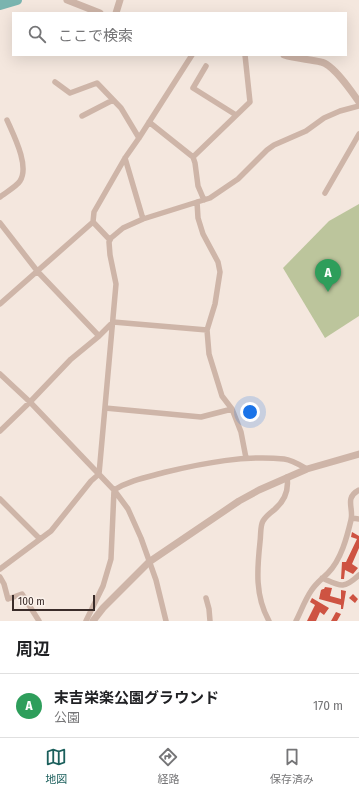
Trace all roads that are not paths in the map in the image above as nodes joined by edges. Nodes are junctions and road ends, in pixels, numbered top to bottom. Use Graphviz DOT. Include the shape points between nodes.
graph roads {
  1 [pos="68,0"];
  2 [pos="120,0"];
  3 [pos="98,12"];
  4 [pos="116,12"];
  5 [pos="191,56"];
  6 [pos="245,56"];
  7 [pos="287,56"];
  8 [pos="206,66"];
  9 [pos="55,82"];
  10 [pos="114,100"];
  11 [pos="359,102"];
  12 [pos="359,106"];
  13 [pos="236,115"];
  14 [pos="82,116"];
  15 [pos="6,120"];
  16 [pos="149,122"];
  17 [pos="359,134"];
  18 [pos="139,138"];
  19 [pos="193,157"];
  20 [pos="125,158"];
  21 [pos="325,193"];
  22 [pos="0,197"];
  23 [pos="204,200"];
  24 [pos="197,202"];
  25 [pos="143,219"];
  26 [pos="93,222"];
  27 [pos="0,223"];
  28 [pos="110,240"];
  29 [pos="38,272"];
  30 [pos="0,304"];
  31 [pos="113,322"];
  32 [pos="207,330"];
  33 [pos="99,336"];
  34 [pos="0,374"];
  35 [pos="30,402"];
  36 [pos="105,408"];
  37 [pos="232,409"];
  38 [pos="0,430"];
  39 [pos="359,454"];
  40 [pos="246,458"];
  41 [pos="307,469"];
  42 [pos="99,474"];
  43 [pos="287,477"];
  44 [pos="114,490"];
  45 [pos="359,490"];
  46 [pos="0,499"];
  47 [pos="352,518"];
  48 [pos="359,519"];
  49 [pos="40,539"];
  50 [pos="149,562"];
  51 [pos="0,569"];
  52 [pos="359,575"];
  53 [pos="0,577"];
  54 [pos="322,578"];
  55 [pos="206,598"];
  56 [pos="39,621"];
  57 [pos="86,621"];
  58 [pos="93,621"];
  59 [pos="166,621"];
  60 [pos="210,621"];
  61 [pos="268,621"];
  62 [pos="296,621"];
  1 -- 3 [label="street"];
  2 -- 4 [label="street"];
  5 -- 16 [label="street"];
  6 -- 13 [label="street" via="250,102"];
  7 -- 11 [label="street" via="323,62 345,81"];
  8 -- 13 [label="street" via="193,88"];
  9 -- 10 [label="street" via="70,93 97,83"];
  10 -- 14 [label="street"];
  10 -- 18 [label="street"];
  12 -- 23 [label="street" via="324,118 306,131 274,145 238,179"];
  13 -- 19 [label="street"];
  15 -- 22 [label="street" via="20,152 23,169 20,181"];
  16 -- 18 [label="street"];
  16 -- 19 [label="street"];
  17 -- 21 [label="street"];
  18 -- 20 [label="street"];
  19 -- 23 [label="street" via="198,186"];
  20 -- 25 [label="street"];
  20 -- 26 [label="street" via="96,207"];
  23 -- 24 [label="street"];
  24 -- 25 [label="street"];
  24 -- 32 [label="street" via="203,234 218,262 220,272 215,304"];
  25 -- 28 [label="street" via="123,228"];
  26 -- 28 [label="street"];
  26 -- 29 [label="street"];
  27 -- 29 [label="street"];
  28 -- 31 [label="street" via="110,255 116,284"];
  29 -- 30 [label="street"];
  29 -- 33 [label="street"];
  31 -- 32 [label="street"];
  31 -- 33 [label="street"];
  31 -- 36 [label="street"];
  32 -- 37 [label="street" via="209,354 222,396"];
  33 -- 35 [label="street" via="71,359"];
  34 -- 35 [label="street"];
  35 -- 38 [label="street"];
  35 -- 42 [label="street"];
  36 -- 37 [label="street" via="201,417"];
  36 -- 42 [label="street"];
  37 -- 40 [label="street" via="241,432"];
  39 -- 41 [label="street"];
  40 -- 41 [label="street" via="286,459"];
  40 -- 44 [label="street" via="191,466 143,477"];
  41 -- 43 [label="street"];
  42 -- 44 [label="street"];
  42 -- 49 [label="street" via="51,531"];
  43 -- 50 [label="street" via="239,501"];
  43 -- 61 [label="street" via="288,485 284,500 262,524 258,583 260,601"];
  44 -- 50 [label="street" via="128,509"];
  44 -- 57 [label="street" via="111,559 104,586"];
  45 -- 47 [label="street" via="351,497"];
  46 -- 49 [label="street"];
  47 -- 48 [label="street"];
  47 -- 54 [label="street" via="339,556"];
  49 -- 51 [label="street"];
  50 -- 58 [label="street"];
  50 -- 59 [label="street"];
  52 -- 54 [label="street" via="340,586"];
  53 -- 56 [label="street" via="8,599 22,594"];
  54 -- 62 [label="street" via="311,591"];
  55 -- 60 [label="street"];
}
